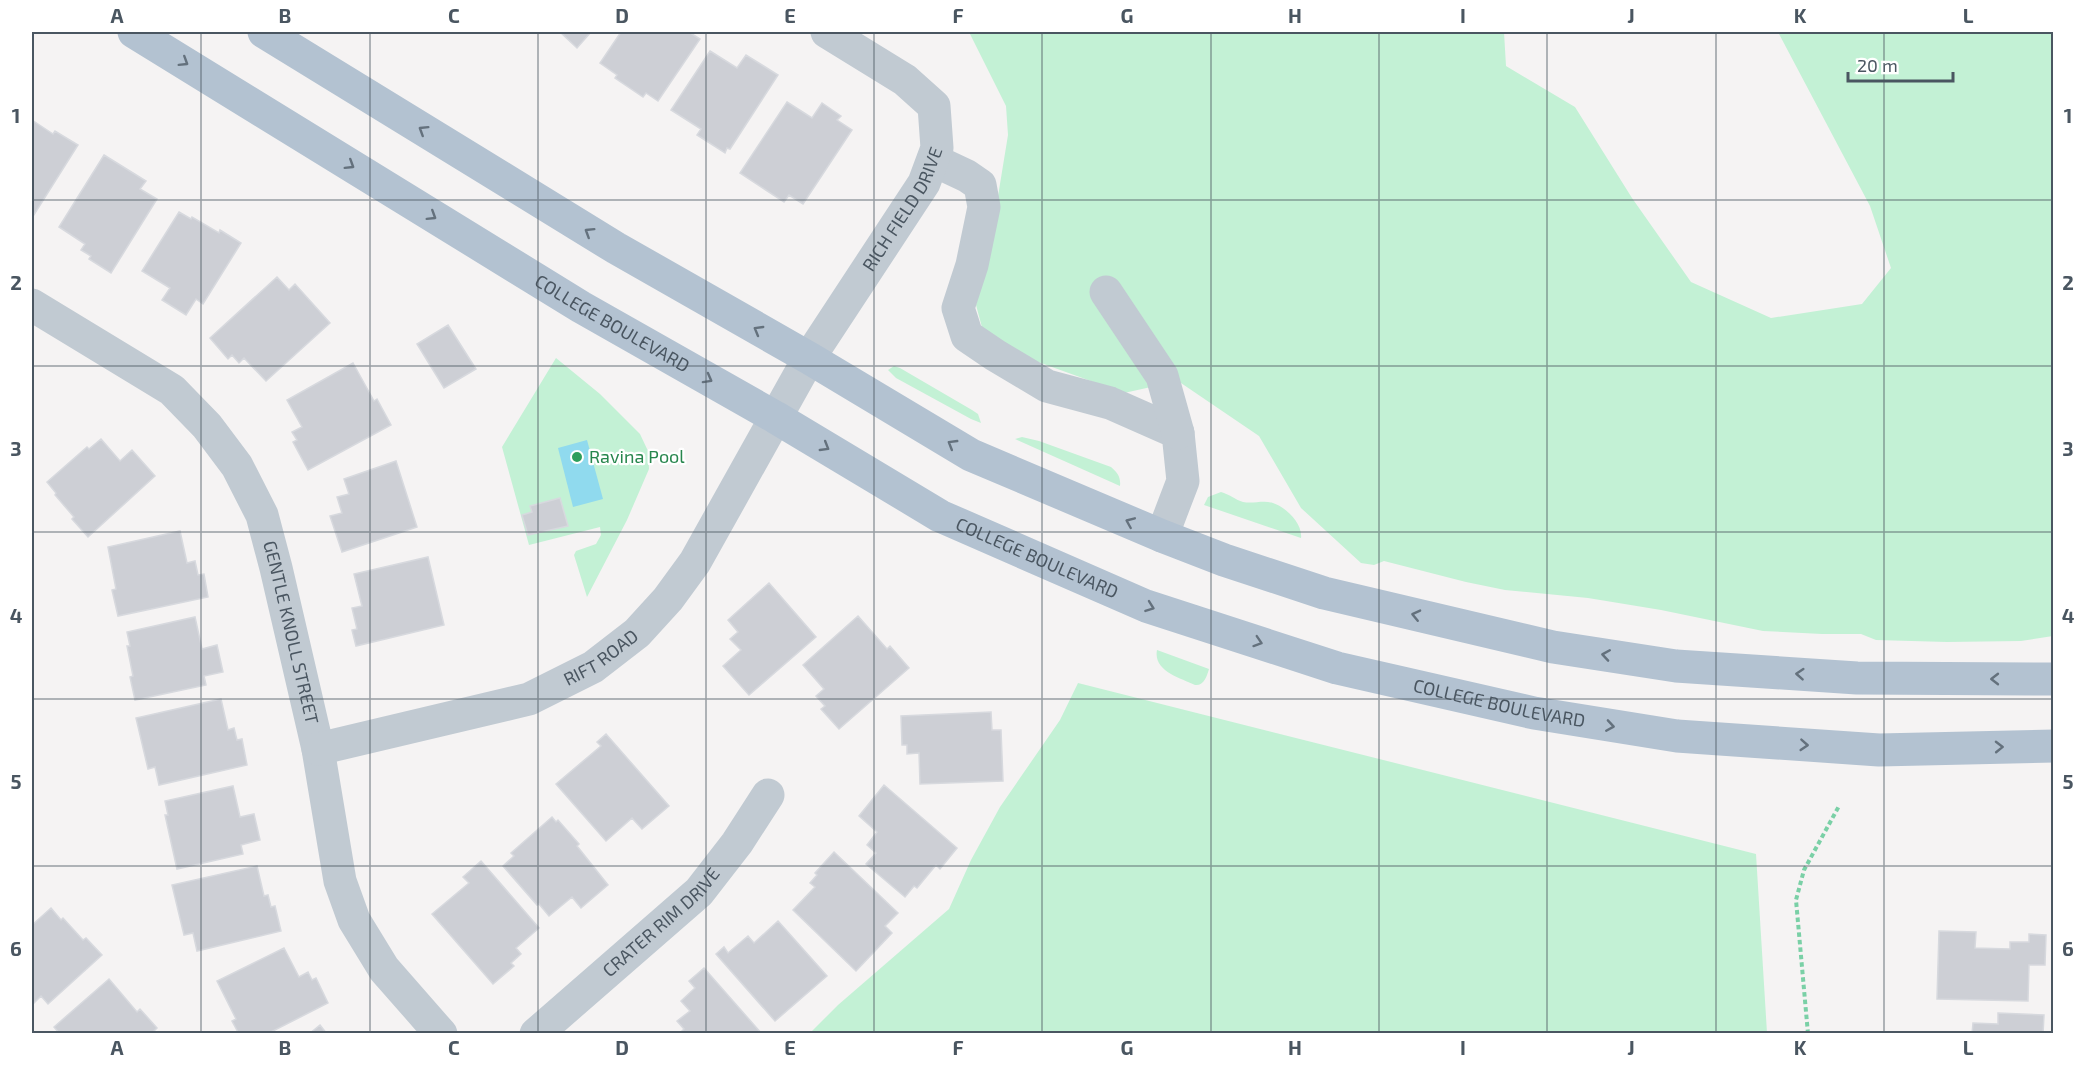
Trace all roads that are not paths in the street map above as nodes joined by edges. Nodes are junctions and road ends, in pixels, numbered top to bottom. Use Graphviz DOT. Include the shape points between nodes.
graph roads {
  1 [pos="134,32"];
  2 [pos="264,32"];
  3 [pos="827,32"];
  4 [pos="933,160"];
  5 [pos="1106,292"];
  6 [pos="32,305"];
  7 [pos="809,358"];
  8 [pos="775,417"];
  9 [pos="1178,432"];
  10 [pos="1162,536"];
  11 [pos="2054,679"];
  12 [pos="2054,746"];
  13 [pos="318,749"];
  14 [pos="768,795"];
  15 [pos="441,1034"];
  16 [pos="536,1034"];
  1 -- 8 [label="main road, COLLEGE BOULEVARD, one-way" via="581,307"];
  7 -- 2 [label="main road, one-way" via="616,248"];
  3 -- 4 [label="street, RICH FIELD DRIVE" via="905,80 934,106 938,148"];
  4 -- 7 [label="street, RICH FIELD DRIVE" via="924,183"];
  4 -- 9 [label="street" via="980,185 984,207 958,308 967,336 1047,386 1110,403"];
  5 -- 9 [label="street" via="1162,376"];
  6 -- 13 [label="street, GENTLE KNOLL STREET" via="172,390 207,426 237,466 262,515"];
  7 -- 8 [label="street, RICH FIELD DRIVE"];
  10 -- 7 [label="main road, one-way" via="971,455"];
  8 -- 12 [label="main road, COLLEGE BOULEVARD, one-way" via="940,516 1146,606 1337,668 1534,714 1677,736 1879,750"];
  8 -- 13 [label="street, RIFT ROAD" via="695,562 637,633 593,667 529,699"];
  9 -- 10 [label="street" via="1183,481"];
  11 -- 10 [label="main road, one-way" via="1857,678 1676,666 1554,647 1324,593"];
  13 -- 15 [label="street, GENTLE KNOLL STREET" via="340,881 354,920 384,969"];
  14 -- 16 [label="street, CRATER RIM DRIVE" via="699,892"];
}
